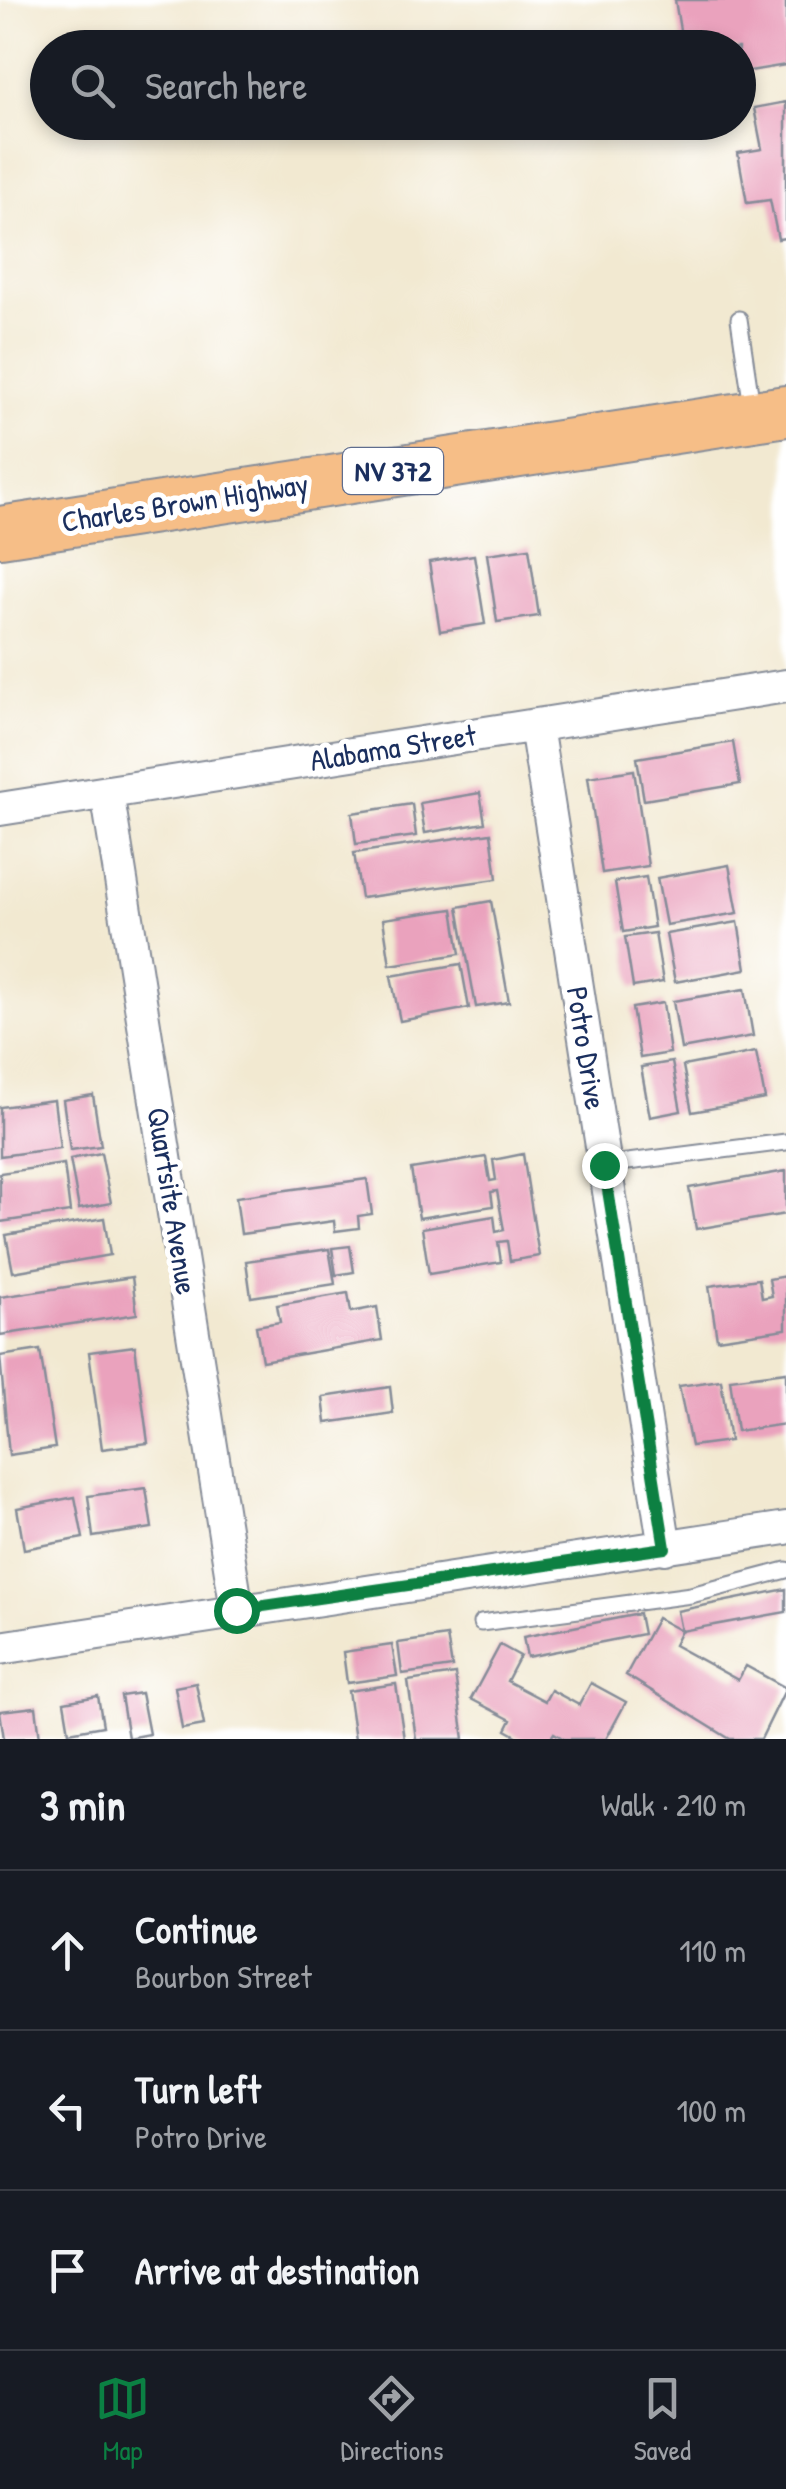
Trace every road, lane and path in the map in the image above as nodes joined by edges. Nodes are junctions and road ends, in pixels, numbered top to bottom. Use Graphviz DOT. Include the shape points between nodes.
graph roads {
  1 [pos="739,318"];
  2 [pos="770,414"];
  3 [pos="0,532"];
  4 [pos="786,686"];
  5 [pos="536,726"];
  6 [pos="108,792"];
  7 [pos="0,809"];
  8 [pos="786,1142"];
  9 [pos="604,1165"];
  10 [pos="786,1528"];
  11 [pos="665,1548"];
  12 [pos="786,1570"];
  13 [pos="236,1610"];
  14 [pos="481,1623"];
  15 [pos="0,1648"];
  1 -- 2 [label="lane"];
  2 -- 3 [label="main road, Charles Brown Highway / NV 372"];
  4 -- 5 [label="street, Alabama Street"];
  5 -- 6 [label="street, Alabama Street"];
  5 -- 9 [label="street, Potro Drive"];
  6 -- 7 [label="street, Alabama Street"];
  6 -- 13 [label="street, Quartsite Avenue"];
  8 -- 9 [label="lane"];
  9 -- 11 [label="street, Potro Drive"];
  10 -- 11 [label="street"];
  11 -- 13 [label="street"];
  12 -- 14 [label="lane" via="691,1595"];
  13 -- 15 [label="street"];
}
